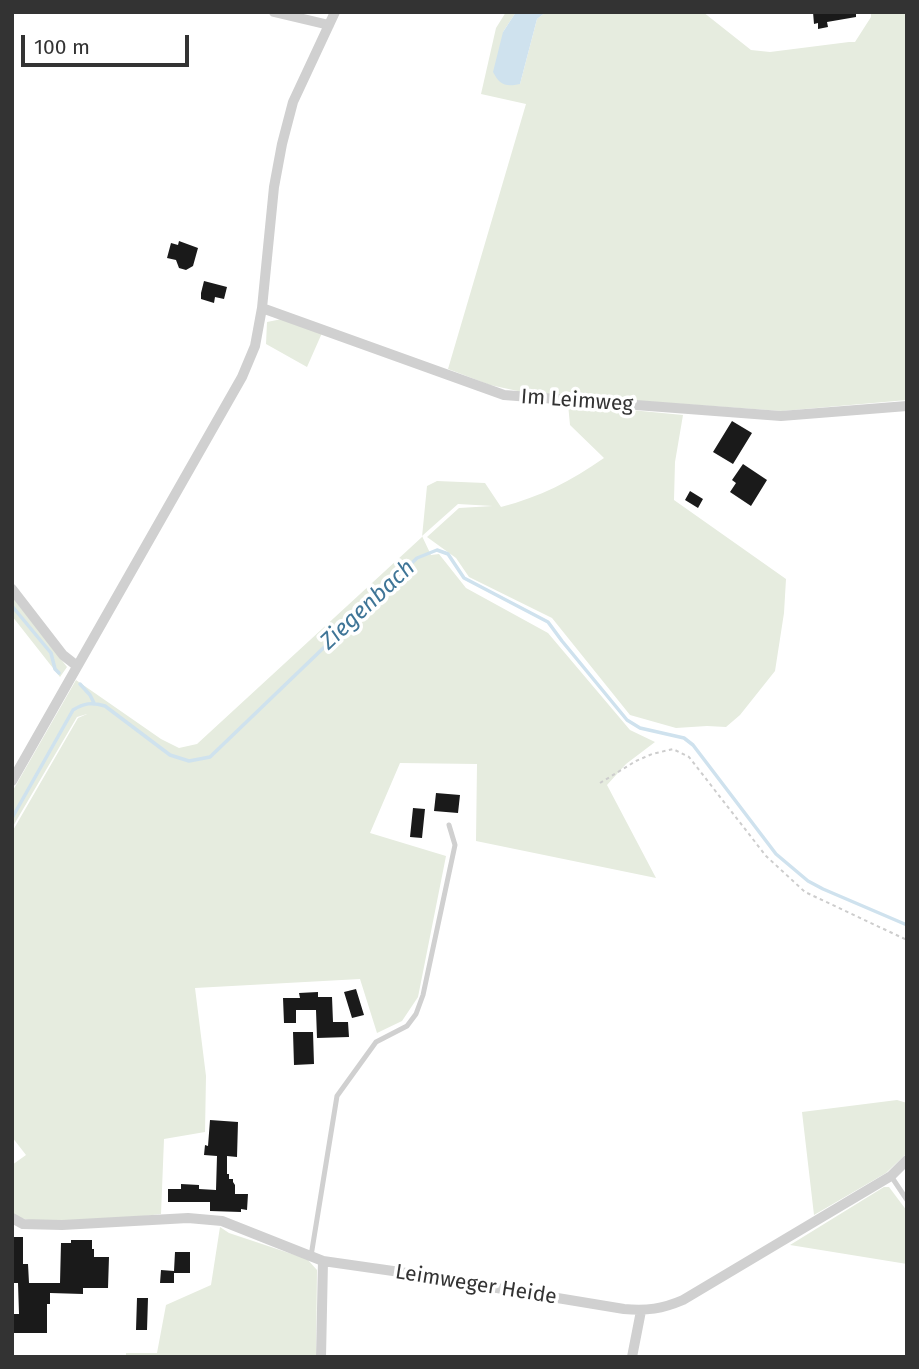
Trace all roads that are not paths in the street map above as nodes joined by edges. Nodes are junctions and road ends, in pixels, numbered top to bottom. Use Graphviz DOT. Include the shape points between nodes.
graph roads {
  1 [pos="274,12"];
  2 [pos="335,12"];
  3 [pos="329,25"];
  4 [pos="262,308"];
  5 [pos="907,406"];
  6 [pos="12,589"];
  7 [pos="78,666"];
  8 [pos="12,781"];
  9 [pos="449,825"];
  10 [pos="907,1160"];
  11 [pos="891,1176"];
  12 [pos="907,1200"];
  13 [pos="12,1218"];
  14 [pos="311,1256"];
  15 [pos="323,1261"];
  16 [pos="641,1311"];
  17 [pos="321,1357"];
  18 [pos="632,1357"];
  1 -- 3 [label="street"];
  2 -- 3 [label="street"];
  3 -- 4 [label="street" via="293,102 282,144"];
  4 -- 5 [label="street, Im Leimweg" via="504,395 780,416"];
  4 -- 7 [label="street" via="255,346 242,377"];
  6 -- 7 [label="street" via="63,655"];
  7 -- 8 [label="street"];
  9 -- 14 [label="lane" via="455,845 423,995 407,1026 376,1042 337,1096"];
  10 -- 11 [label="street, Leimweger Heide"];
  11 -- 12 [label="lane"];
  11 -- 16 [label="street, Leimweger Heide" via="683,1300 663,1309"];
  13 -- 14 [label="street, Leimweger Heide" via="23,1224 62,1226 222,1221"];
  14 -- 15 [label="street, Leimweger Heide"];
  15 -- 16 [label="street, Leimweger Heide"];
  15 -- 17 [label="street"];
  16 -- 18 [label="street"];
}
